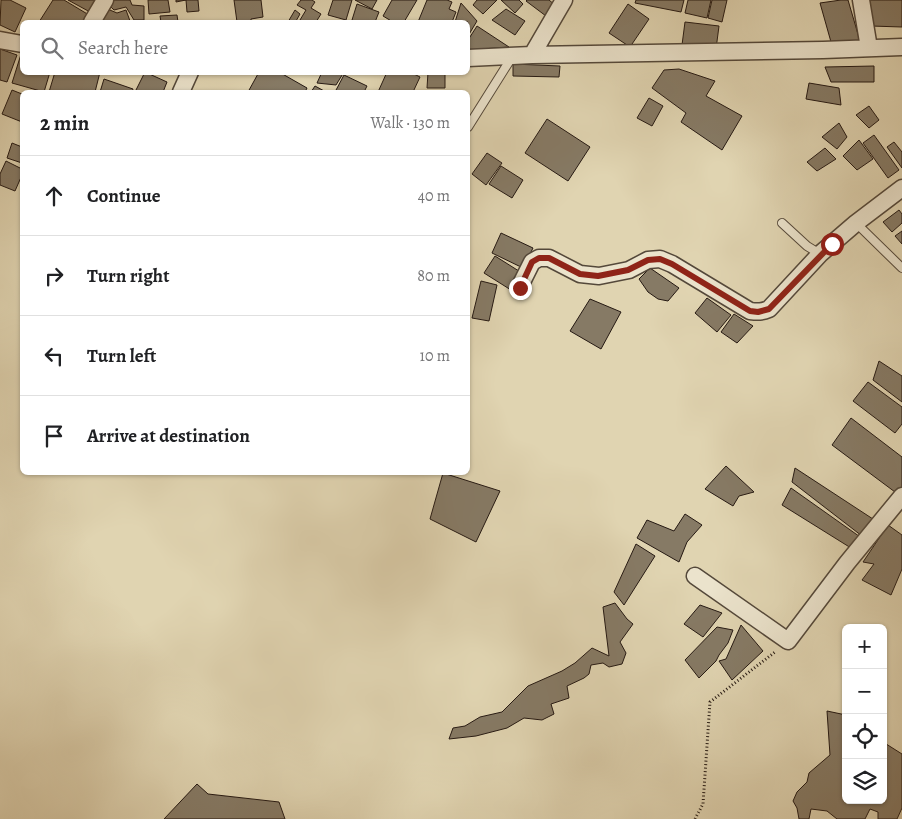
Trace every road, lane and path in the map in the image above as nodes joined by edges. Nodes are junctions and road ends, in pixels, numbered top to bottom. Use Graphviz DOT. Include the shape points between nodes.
graph roads {
  1 [pos="105,0"];
  2 [pos="564,0"];
  3 [pos="861,0"];
  4 [pos="93,20"];
  5 [pos="0,40"];
  6 [pos="20,44"];
  7 [pos="902,46"];
  8 [pos="869,48"];
  9 [pos="532,54"];
  10 [pos="513,55"];
  11 [pos="470,58"];
  12 [pos="189,75"];
  13 [pos="182,90"];
  14 [pos="470,124"];
  15 [pos="902,188"];
  16 [pos="782,223"];
  17 [pos="856,223"];
  18 [pos="820,254"];
  19 [pos="902,268"];
  20 [pos="520,288"];
  21 [pos="902,496"];
  22 [pos="696,576"];
  23 [pos="788,641"];
  24 [pos="695,819"];
  1 -- 4 [label="street"];
  2 -- 9 [label="street"];
  3 -- 8 [label="street"];
  5 -- 6 [label="street"];
  7 -- 8 [label="street"];
  8 -- 9 [label="street"];
  9 -- 10 [label="street"];
  10 -- 11 [label="street"];
  10 -- 14 [label="lane"];
  12 -- 13 [label="street"];
  15 -- 17 [label="street"];
  16 -- 18 [label="lane"];
  17 -- 18 [label="street"];
  17 -- 19 [label="lane"];
  18 -- 20 [label="street" via="769,309 758,312 750,311 660,259 598,276 580,274 549,258 539,258 532,262"];
  21 -- 23 [label="street"];
  22 -- 23 [label="street"];
  23 -- 24 [label="path" via="710,702 703,804"];
}
